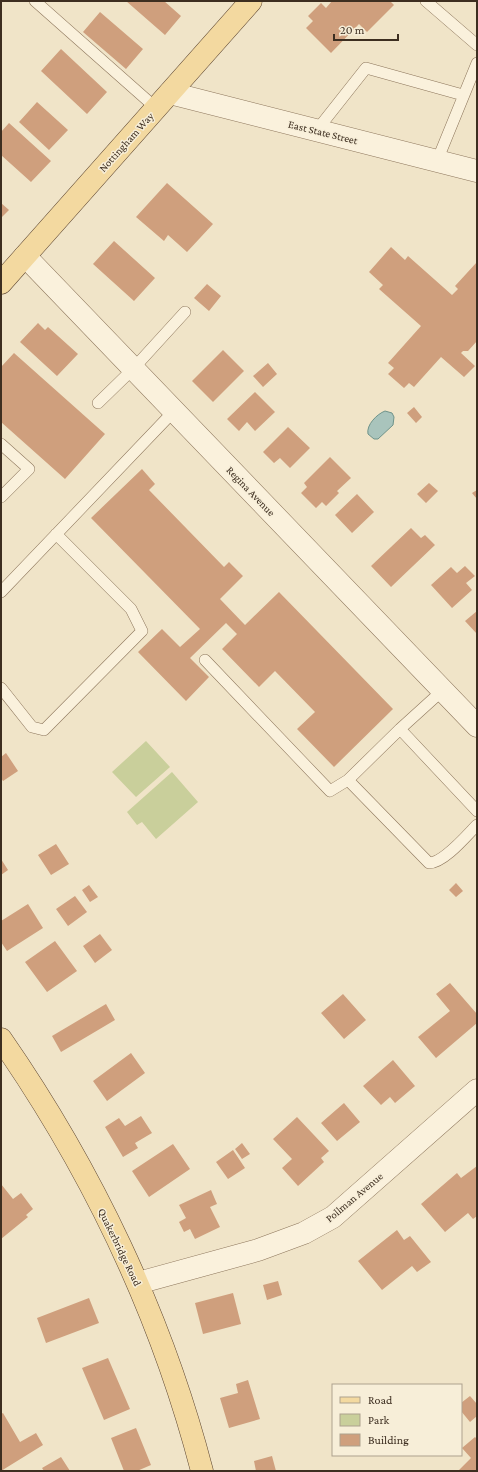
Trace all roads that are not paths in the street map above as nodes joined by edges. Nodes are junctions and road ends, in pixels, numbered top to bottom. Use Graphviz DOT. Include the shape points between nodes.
graph roads {
  1 [pos="35,1"];
  2 [pos="251,1"];
  3 [pos="426,1"];
  4 [pos="477,45"];
  5 [pos="477,63"];
  6 [pos="463,95"];
  7 [pos="163,101"];
  8 [pos="317,130"];
  9 [pos="437,161"];
  10 [pos="477,171"];
  11 [pos="25,256"];
  12 [pos="1,283"];
  13 [pos="185,312"];
  14 [pos="133,369"];
  15 [pos="98,403"];
  16 [pos="174,411"];
  17 [pos="1,444"];
  18 [pos="1,497"];
  19 [pos="56,534"];
  20 [pos="1,592"];
  21 [pos="205,660"];
  22 [pos="1,688"];
  23 [pos="443,690"];
  24 [pos="477,726"];
  25 [pos="400,729"];
  26 [pos="348,780"];
  27 [pos="477,811"];
  28 [pos="477,825"];
  29 [pos="1,1039"];
  30 [pos="477,1090"];
  31 [pos="138,1283"];
  32 [pos="202,1471"];
  1 -- 7 [label="lane"];
  2 -- 7 [label="main road, Nottingham Way"];
  3 -- 4 [label="lane"];
  5 -- 6 [label="lane"];
  6 -- 8 [label="lane" via="366,68"];
  6 -- 9 [label="lane"];
  7 -- 8 [label="street, East State Street"];
  7 -- 11 [label="main road, Nottingham Way"];
  8 -- 9 [label="street, East State Street"];
  9 -- 10 [label="street, East State Street"];
  11 -- 12 [label="main road, Nottingham Way"];
  11 -- 14 [label="street, Regina Avenue"];
  13 -- 14 [label="lane"];
  14 -- 15 [label="lane"];
  14 -- 16 [label="street, Regina Avenue"];
  16 -- 19 [label="lane"];
  16 -- 23 [label="street, Regina Avenue"];
  17 -- 18 [label="lane" via="28,469"];
  19 -- 20 [label="lane"];
  19 -- 22 [label="lane" via="131,609 142,631 44,730 32,727"];
  21 -- 26 [label="lane" via="330,791"];
  23 -- 24 [label="street, Regina Avenue"];
  23 -- 25 [label="lane"];
  25 -- 26 [label="lane"];
  25 -- 27 [label="lane"];
  26 -- 28 [label="lane" via="429,863 444,857"];
  29 -- 31 [label="main road, Quakerbridge Road" via="67,1144"];
  30 -- 31 [label="street, Pollman Avenue" via="333,1217 304,1233 258,1250"];
  31 -- 32 [label="main road, Quakerbridge Road" via="164,1349"];
}
